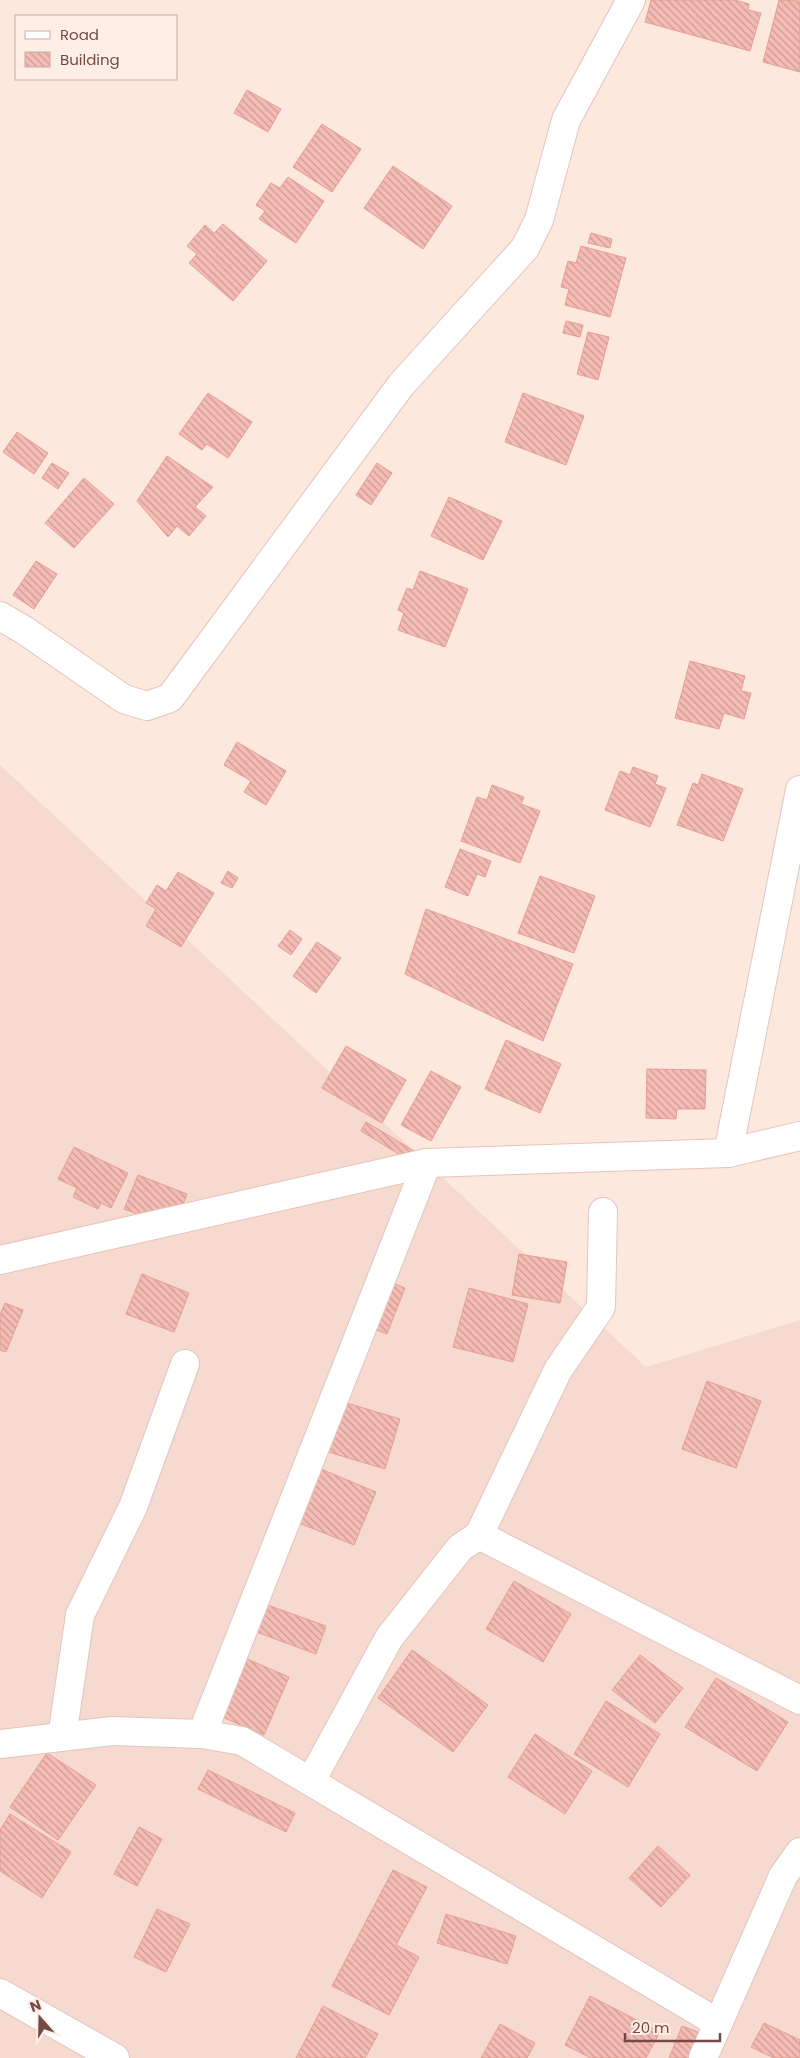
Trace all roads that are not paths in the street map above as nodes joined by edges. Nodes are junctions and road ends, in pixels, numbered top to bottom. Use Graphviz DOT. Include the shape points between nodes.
graph roads {
  1 [pos="631,0"];
  2 [pos="0,616"];
  3 [pos="800,790"];
  4 [pos="800,1136"];
  5 [pos="728,1153"];
  6 [pos="427,1163"];
  7 [pos="603,1212"];
  8 [pos="0,1260"];
  9 [pos="185,1364"];
  10 [pos="479,1535"];
  11 [pos="800,1700"];
  12 [pos="202,1734"];
  13 [pos="62,1737"];
  14 [pos="0,1744"];
  15 [pos="311,1781"];
  16 [pos="800,1852"];
  17 [pos="0,1993"];
  18 [pos="718,2023"];
  19 [pos="115,2058"];
  20 [pos="703,2058"];
  1 -- 2 [label="street" via="566,120 539,220 526,248 401,385 170,698 147,706 124,699"];
  3 -- 5 [label="street"];
  4 -- 5 [label="street"];
  5 -- 6 [label="street"];
  6 -- 8 [label="street"];
  6 -- 12 [label="street"];
  7 -- 10 [label="street" via="601,1308 558,1370"];
  9 -- 13 [label="street" via="133,1507 80,1615"];
  10 -- 11 [label="street"];
  10 -- 15 [label="street" via="460,1548 389,1638"];
  12 -- 13 [label="street" via="112,1732"];
  12 -- 15 [label="street" via="242,1741"];
  13 -- 14 [label="street"];
  15 -- 18 [label="street"];
  16 -- 18 [label="street" via="783,1876"];
  17 -- 19 [label="street"];
  18 -- 20 [label="street"];
}
